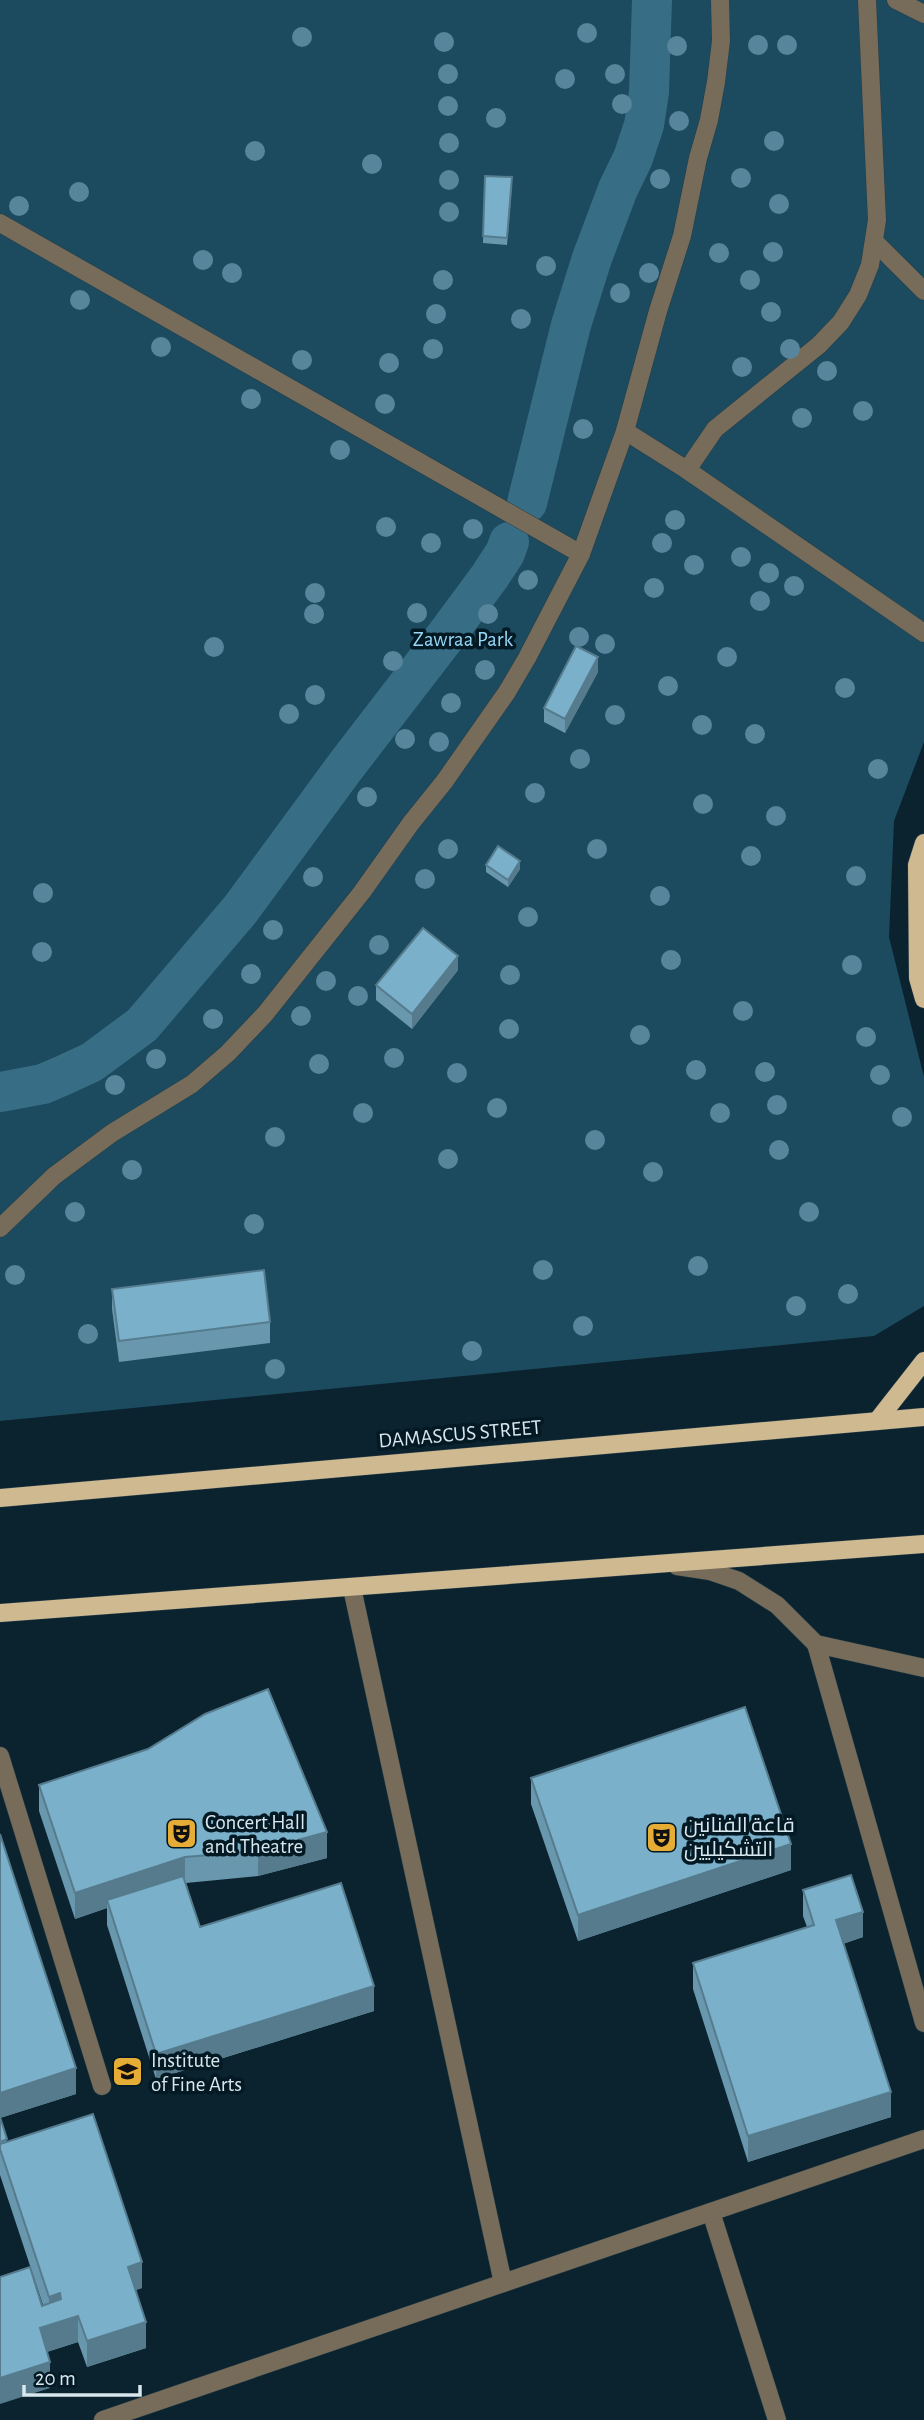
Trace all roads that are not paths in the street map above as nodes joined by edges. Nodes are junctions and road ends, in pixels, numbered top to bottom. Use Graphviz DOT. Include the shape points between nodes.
graph roads {
  1 [pos="720,0"];
  2 [pos="867,0"];
  3 [pos="896,0"];
  4 [pos="924,14"];
  5 [pos="0,223"];
  6 [pos="875,242"];
  7 [pos="924,291"];
  8 [pos="625,431"];
  9 [pos="687,470"];
  10 [pos="581,554"];
  11 [pos="924,633"];
  12 [pos="924,843"];
  13 [pos="924,999"];
  14 [pos="0,1228"];
  15 [pos="924,1361"];
  16 [pos="924,1417"];
  17 [pos="877,1421"];
  18 [pos="0,1498"];
  19 [pos="924,1544"];
  20 [pos="660,1563"];
  21 [pos="352,1588"];
  22 [pos="0,1613"];
  23 [pos="816,1644"];
  24 [pos="924,1668"];
  25 [pos="0,1756"];
  26 [pos="924,2024"];
  27 [pos="102,2086"];
  28 [pos="924,2139"];
  29 [pos="711,2212"];
  30 [pos="503,2283"];
  31 [pos="103,2420"];
  32 [pos="777,2420"];
  1 -- 8 [label="street" via="721,41 709,120 682,236"];
  2 -- 6 [label="street"];
  3 -- 4 [label="street"];
  5 -- 10 [label="street"];
  6 -- 7 [label="street"];
  6 -- 9 [label="street" via="858,295 841,322 715,429"];
  8 -- 9 [label="street"];
  8 -- 10 [label="street"];
  9 -- 11 [label="street"];
  10 -- 14 [label="street" via="527,658 475,739 265,1014 192,1084 112,1133 54,1176"];
  12 -- 13 [label="main road" via="917,865 918,978"];
  15 -- 17 [label="main road"];
  16 -- 17 [label="main road, DAMASCUS STREET"];
  17 -- 18 [label="main road, DAMASCUS STREET"];
  19 -- 20 [label="main road"];
  20 -- 21 [label="main road"];
  20 -- 23 [label="street" via="739,1581 777,1605"];
  21 -- 22 [label="main road"];
  21 -- 30 [label="street"];
  23 -- 24 [label="street"];
  23 -- 26 [label="street"];
  25 -- 27 [label="street"];
  28 -- 29 [label="street"];
  29 -- 30 [label="street"];
  29 -- 32 [label="street"];
  30 -- 31 [label="street"];
}
